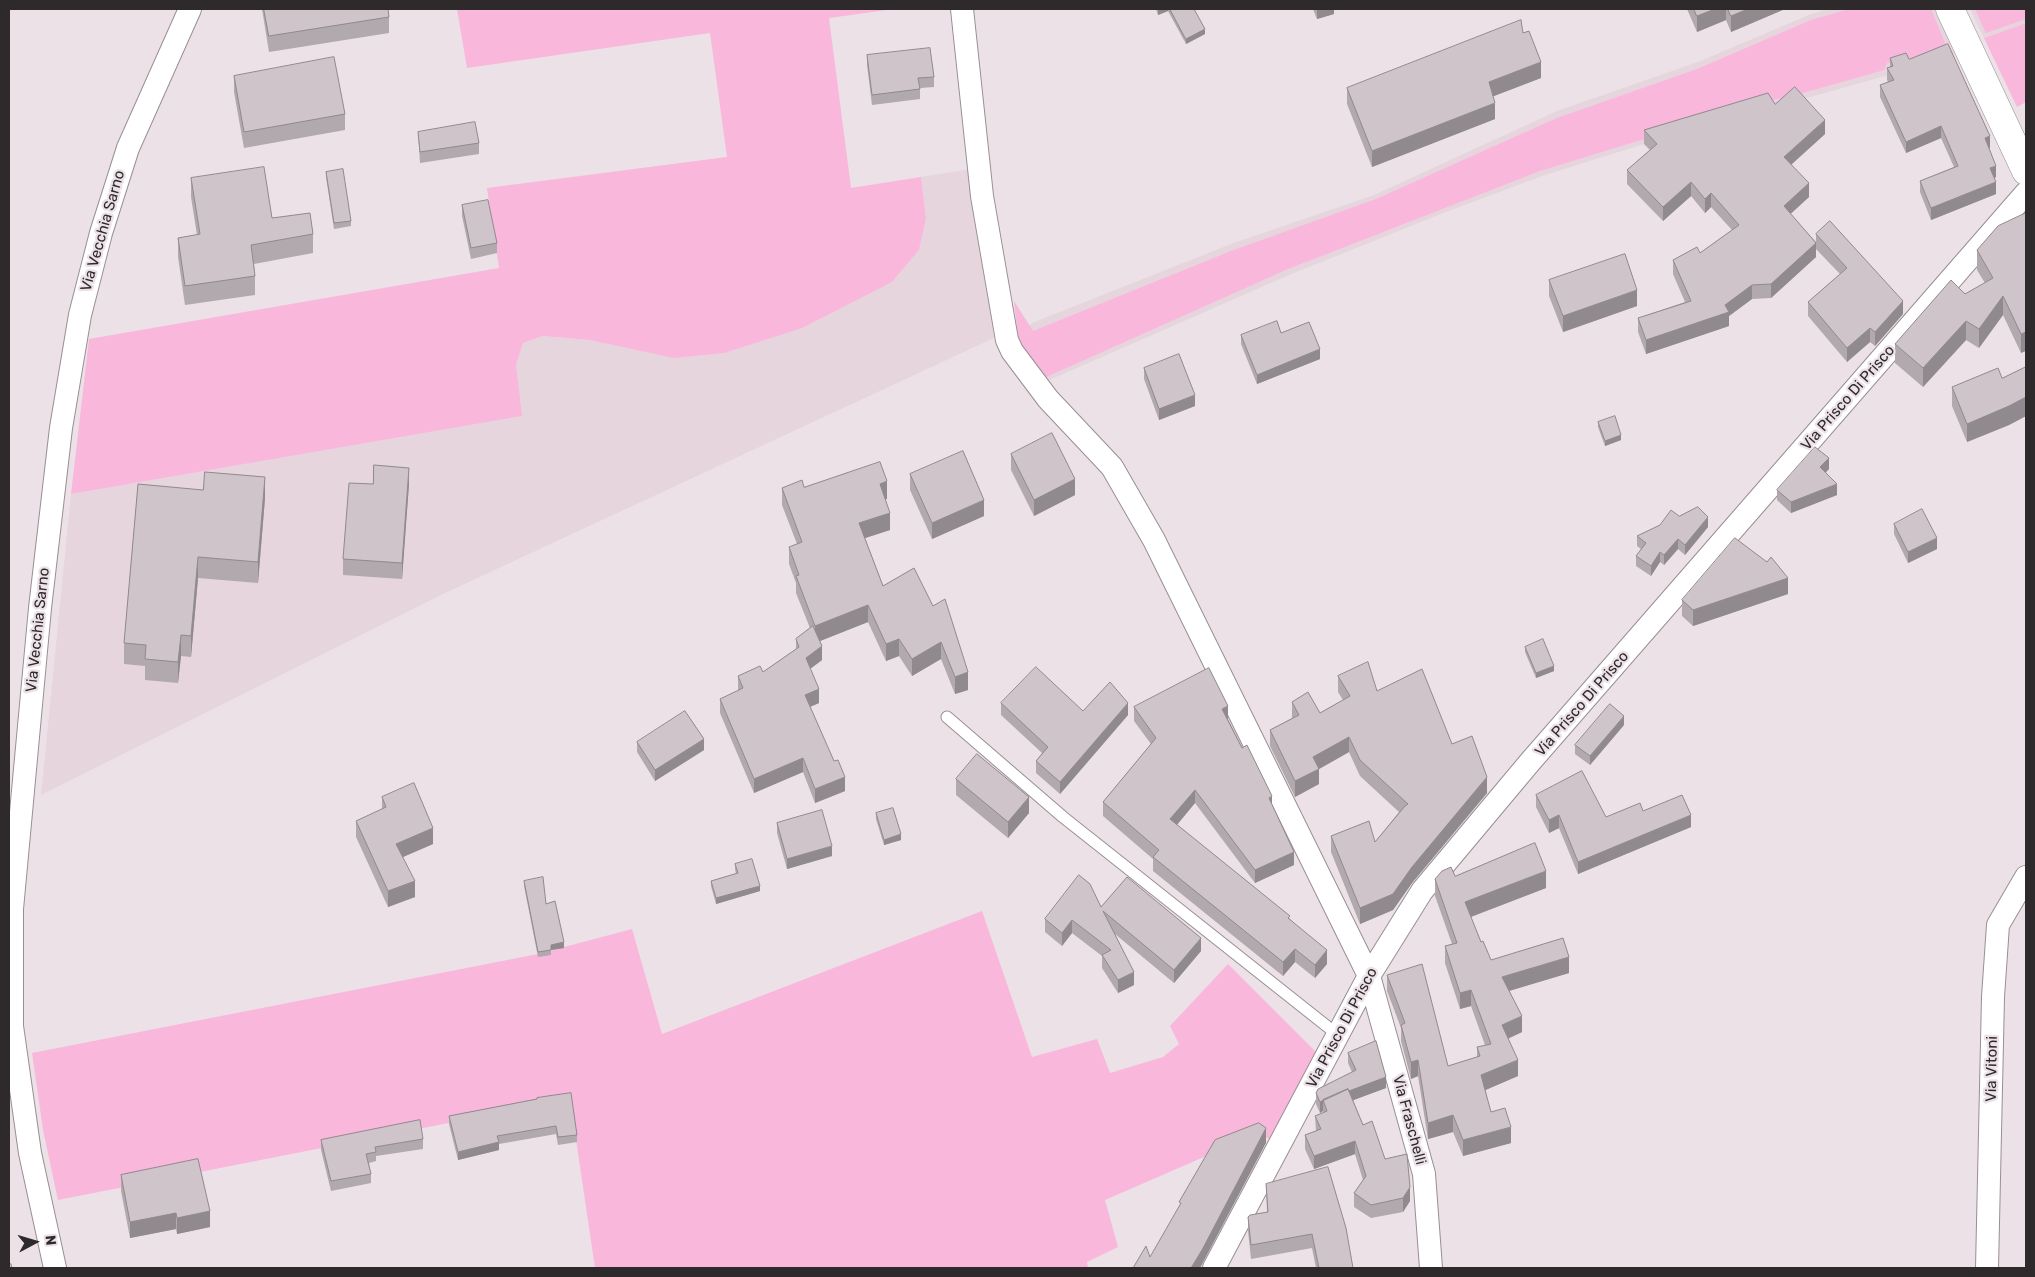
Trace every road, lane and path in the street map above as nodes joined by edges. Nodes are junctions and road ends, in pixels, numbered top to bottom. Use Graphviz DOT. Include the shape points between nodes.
graph roads {
  1 [pos="190,9"];
  2 [pos="962,9"];
  3 [pos="1950,9"];
  4 [pos="2026,171"];
  5 [pos="2026,193"];
  6 [pos="947,716"];
  7 [pos="2026,877"];
  8 [pos="1369,976"];
  9 [pos="1338,1034"];
  10 [pos="55,1268"];
  11 [pos="1214,1268"];
  12 [pos="1431,1268"];
  13 [pos="1986,1268"];
  1 -- 10 [label="street, Via Vecchia Sarno" via="128,148 80,315 61,428 40,608 12,909 12,1026 30,1153"];
  2 -- 8 [label="street, Via Fraschelli" via="982,196 1007,340 1048,399 1112,467 1154,540"];
  3 -- 4 [label="main road"];
  5 -- 8 [label="street, Via Prisco Di Prisco" via="1530,762 1422,891"];
  6 -- 9 [label="lane" via="1063,817"];
  7 -- 13 [label="street, Via Vitoni" via="1998,925"];
  8 -- 9 [label="street, Via Prisco Di Prisco"];
  8 -- 12 [label="street, Via Fraschelli" via="1424,1174"];
  9 -- 11 [label="street, Via Prisco Di Prisco"];
}
